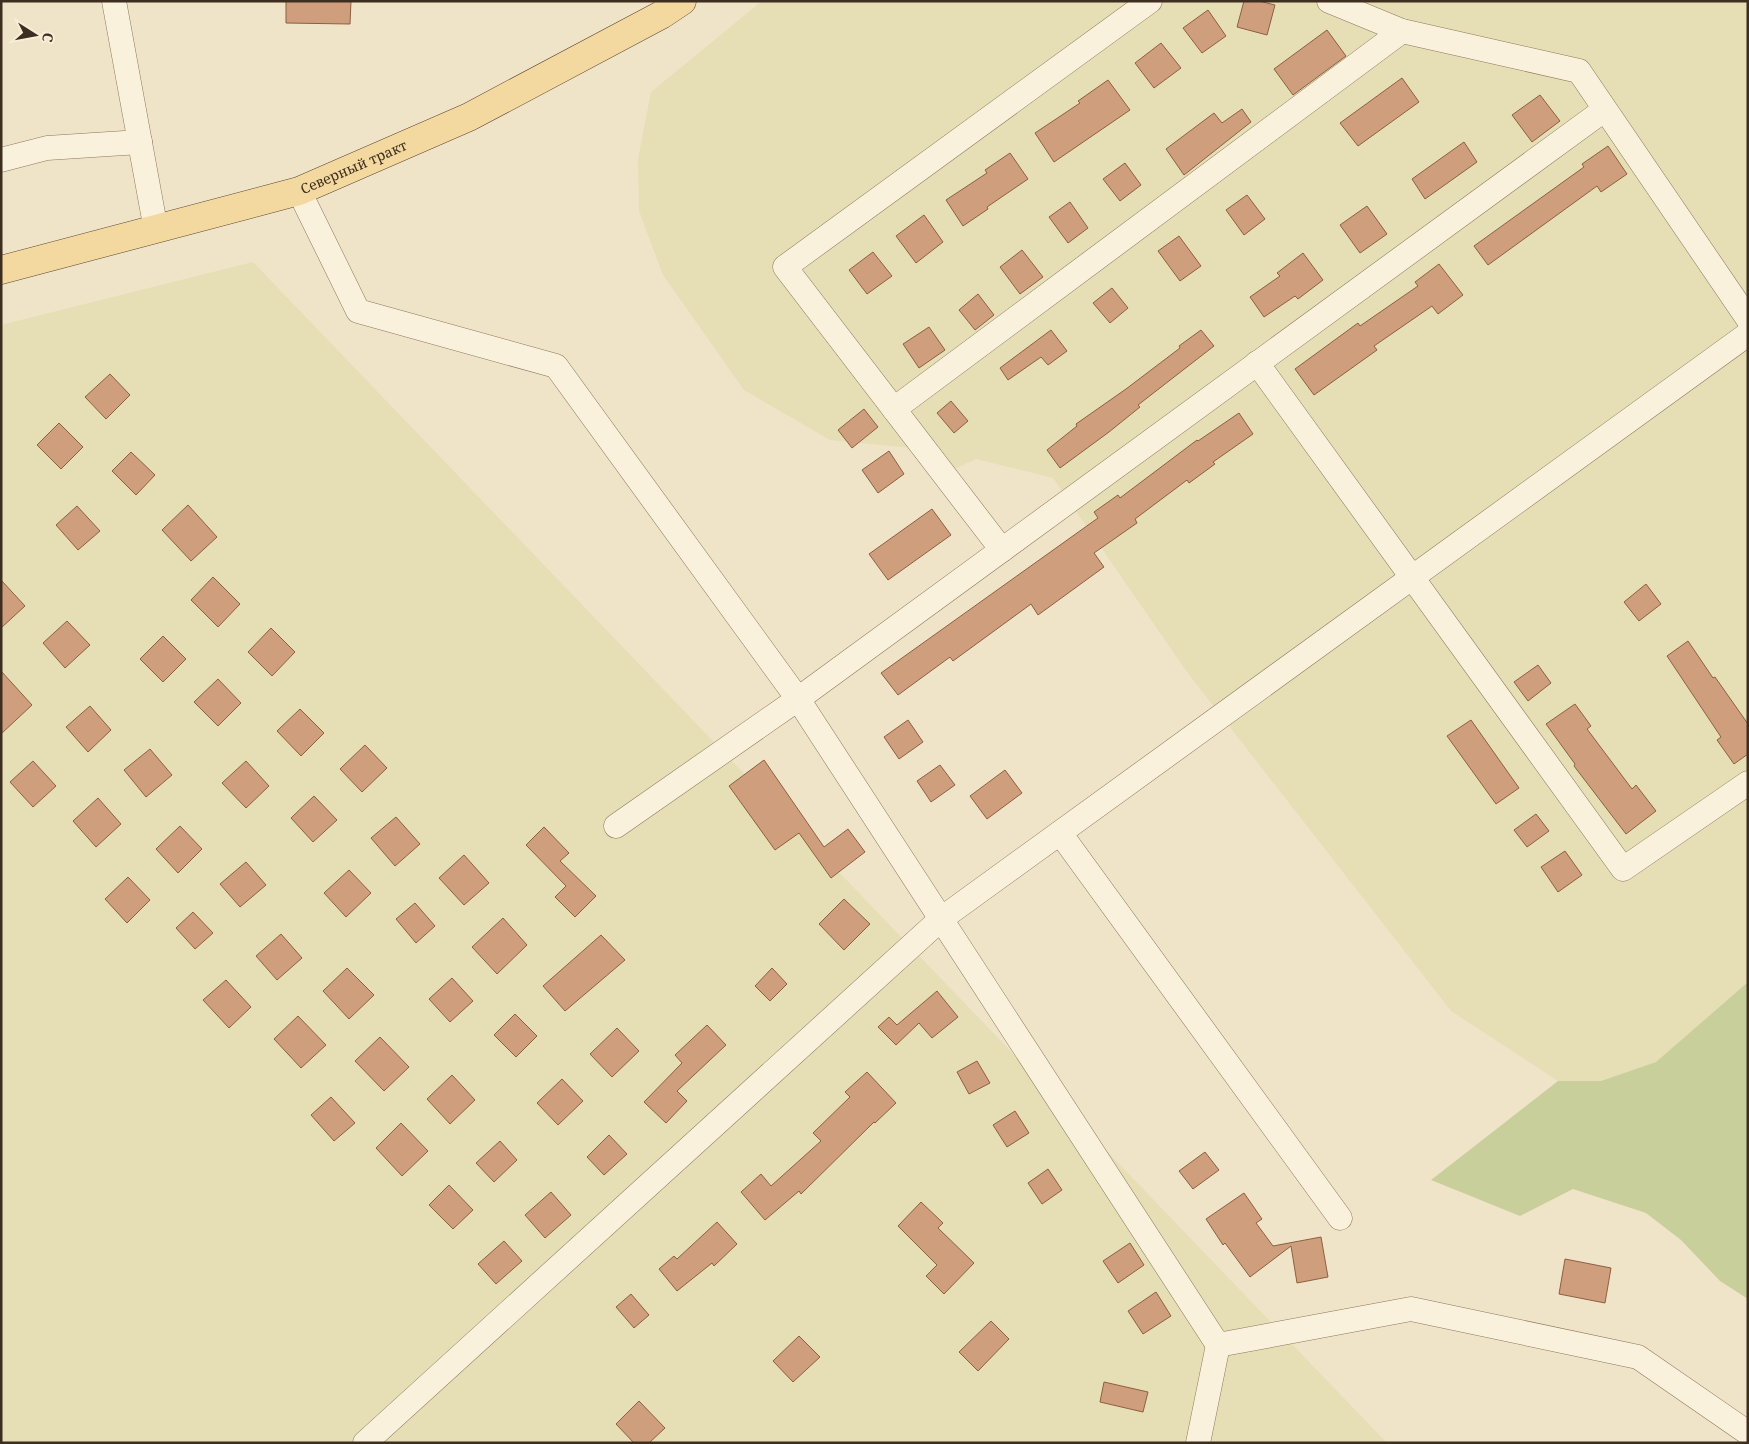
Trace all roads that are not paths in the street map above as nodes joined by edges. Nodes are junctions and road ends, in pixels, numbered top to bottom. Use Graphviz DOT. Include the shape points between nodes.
graph roads {
  1 [pos="114,1"];
  2 [pos="682,1"];
  3 [pos="1150,1"];
  4 [pos="1329,1"];
  5 [pos="1402,31"];
  6 [pos="1604,110"];
  7 [pos="140,142"];
  8 [pos="1,160"];
  9 [pos="299,191"];
  10 [pos="156,230"];
  11 [pos="1,270"];
  12 [pos="1748,319"];
  13 [pos="1748,334"];
  14 [pos="1257,363"];
  15 [pos="894,409"];
  16 [pos="1002,550"];
  17 [pos="1412,578"];
  18 [pos="798,698"];
  19 [pos="1748,783"];
  20 [pos="616,826"];
  21 [pos="1060,833"];
  22 [pos="941,919"];
  23 [pos="1340,1218"];
  24 [pos="1218,1344"];
  25 [pos="1748,1433"];
  26 [pos="365,1443"];
  27 [pos="1198,1443"];
  1 -- 7 [label="street"];
  2 -- 9 [label="main road, Северный тракт" via="469,117"];
  3 -- 15 [label="street" via="785,267"];
  4 -- 5 [label="street"];
  5 -- 6 [label="street" via="1579,71"];
  5 -- 15 [label="street"];
  6 -- 12 [label="street"];
  6 -- 14 [label="street"];
  7 -- 8 [label="street" via="47,148"];
  7 -- 10 [label="street"];
  9 -- 10 [label="main road, Северный тракт"];
  9 -- 18 [label="street" via="358,311 556,366"];
  10 -- 11 [label="main road, Северный тракт"];
  13 -- 17 [label="street"];
  14 -- 16 [label="street"];
  14 -- 17 [label="street"];
  15 -- 16 [label="street"];
  16 -- 18 [label="street"];
  17 -- 19 [label="street" via="1623,869"];
  17 -- 21 [label="street"];
  18 -- 20 [label="street"];
  18 -- 22 [label="street"];
  21 -- 22 [label="street"];
  21 -- 23 [label="street"];
  22 -- 24 [label="street"];
  22 -- 26 [label="street"];
  24 -- 25 [label="street" via="1411,1309 1638,1357"];
  24 -- 27 [label="street"];
}
